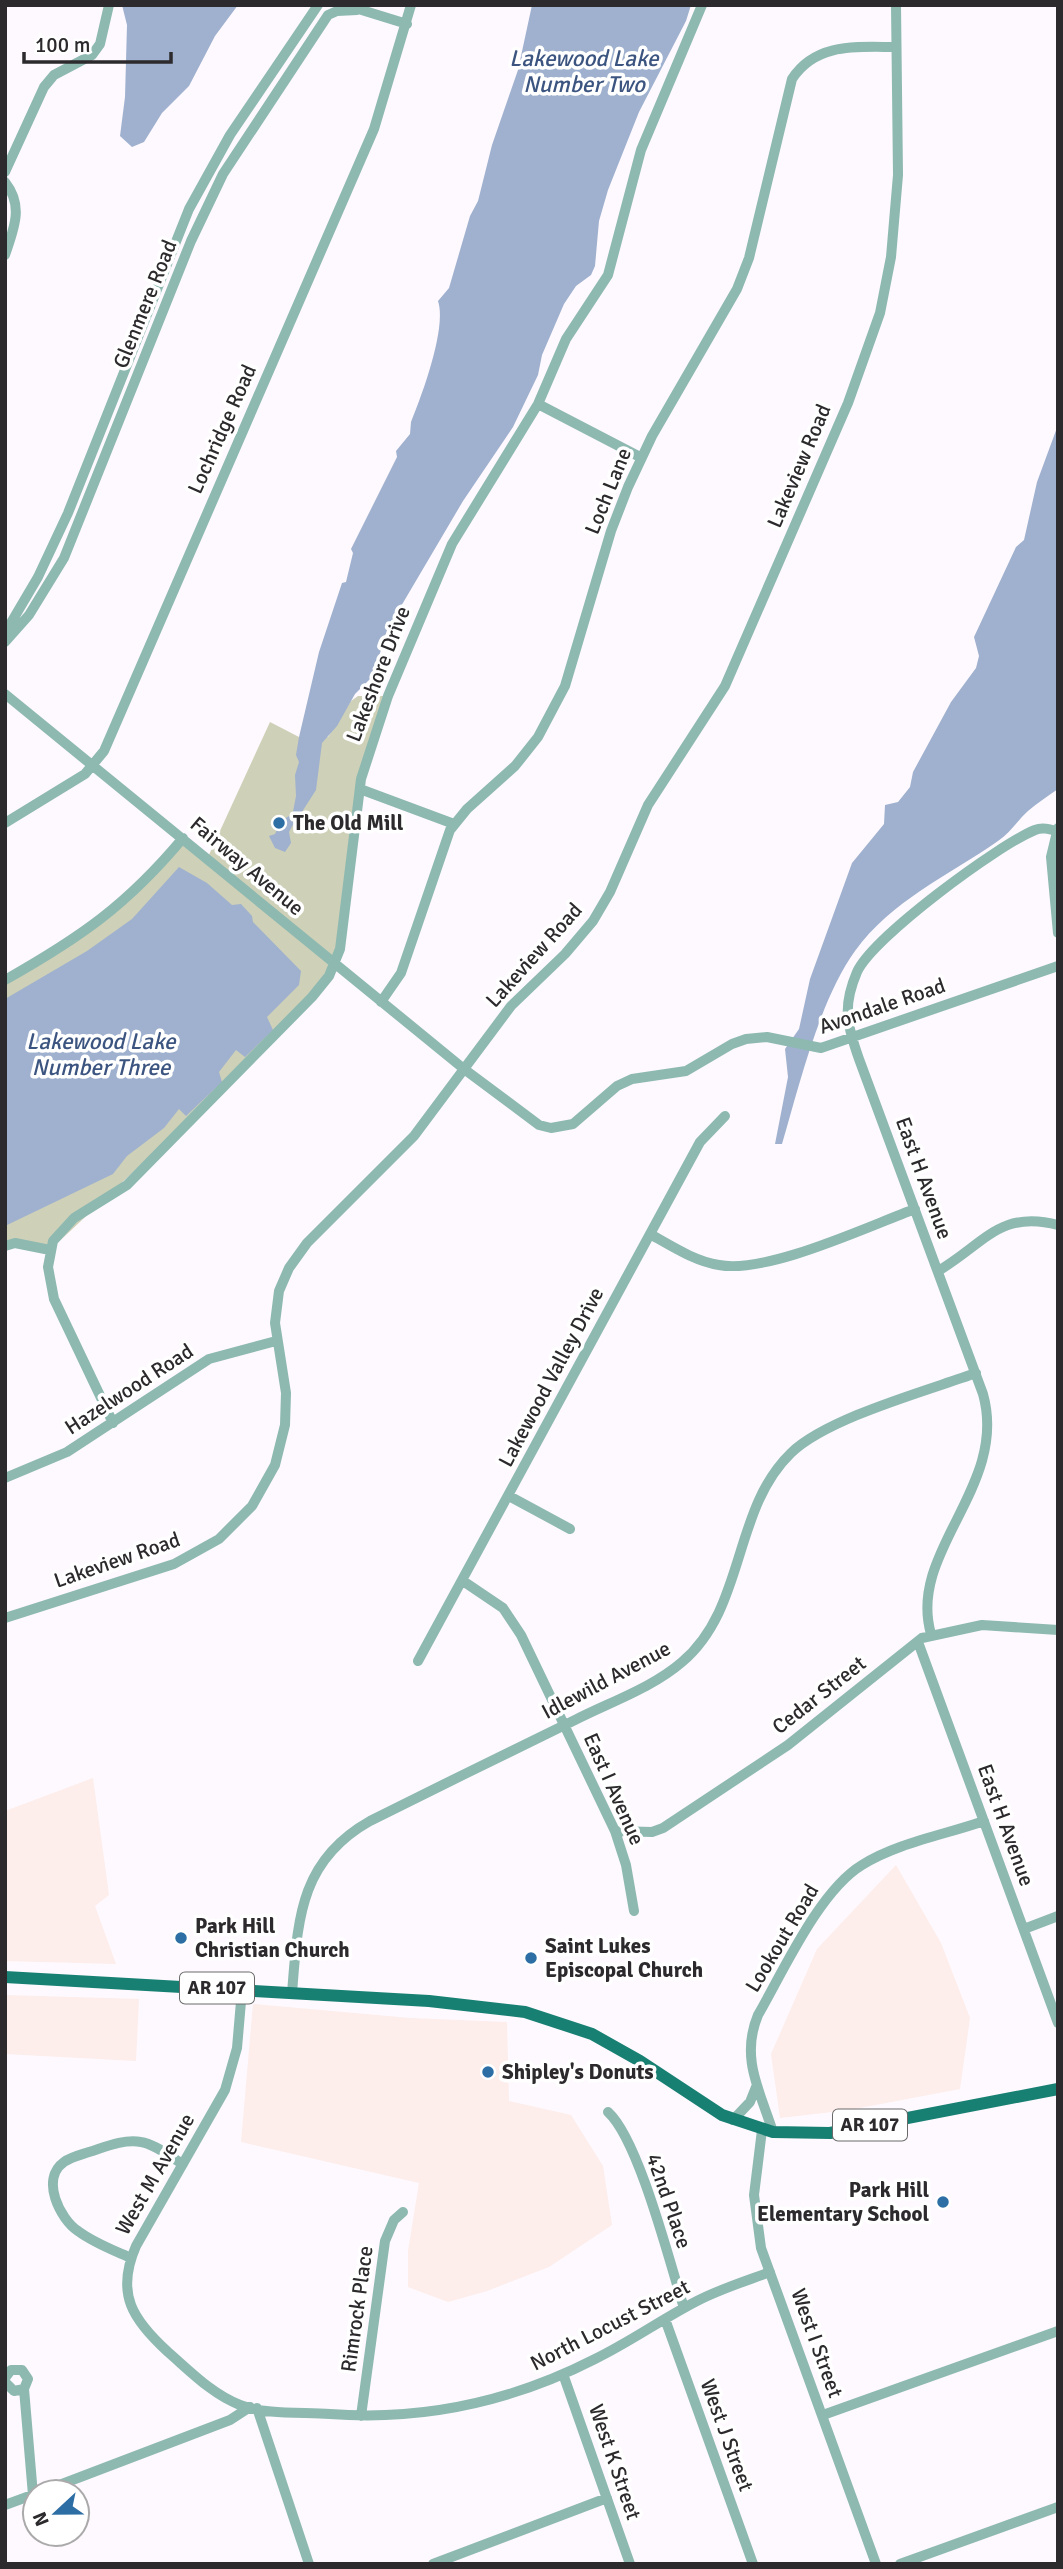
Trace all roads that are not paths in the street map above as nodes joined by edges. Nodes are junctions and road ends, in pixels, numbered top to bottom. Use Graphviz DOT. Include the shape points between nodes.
graph roads {
  1 [pos="109,5"];
  2 [pos="318,5"];
  3 [pos="411,5"];
  4 [pos="702,5"];
  5 [pos="896,5"];
  6 [pos="353,7"];
  7 [pos="407,24"];
  8 [pos="896,47"];
  9 [pos="5,172"];
  10 [pos="5,181"];
  11 [pos="5,255"];
  12 [pos="538,404"];
  13 [pos="640,457"];
  14 [pos="5,633"];
  15 [pos="5,642"];
  16 [pos="5,694"];
  17 [pos="94,765"];
  18 [pos="360,789"];
  19 [pos="5,823"];
  20 [pos="454,824"];
  21 [pos="1057,830"];
  22 [pos="183,838"];
  23 [pos="1058,933"];
  24 [pos="334,964"];
  25 [pos="1058,966"];
  26 [pos="5,980"];
  27 [pos="381,1002"];
  28 [pos="852,1038"];
  29 [pos="464,1069"];
  30 [pos="725,1116"];
  31 [pos="915,1209"];
  32 [pos="1058,1225"];
  33 [pos="650,1234"];
  34 [pos="5,1246"];
  35 [pos="50,1250"];
  36 [pos="938,1271"];
  37 [pos="276,1341"];
  38 [pos="975,1373"];
  39 [pos="113,1423"];
  40 [pos="5,1478"];
  41 [pos="509,1496"];
  42 [pos="570,1529"];
  43 [pos="463,1581"];
  44 [pos="5,1618"];
  45 [pos="1058,1630"];
  46 [pos="931,1634"];
  47 [pos="918,1642"];
  48 [pos="418,1661"];
  49 [pos="565,1725"];
  50 [pos="984,1821"];
  51 [pos="615,1831"];
  52 [pos="634,1911"];
  53 [pos="1058,1916"];
  54 [pos="1024,1929"];
  55 [pos="5,1977"];
  56 [pos="242,1990"];
  57 [pos="292,1993"];
  58 [pos="1058,2022"];
  59 [pos="756,2087"];
  60 [pos="1058,2089"];
  61 [pos="608,2112"];
  62 [pos="733,2120"];
  63 [pos="767,2131"];
  64 [pos="183,2164"];
  65 [pos="403,2212"];
  66 [pos="131,2258"];
  67 [pos="770,2272"];
  68 [pos="684,2308"];
  69 [pos="665,2319"];
  70 [pos="1058,2331"];
  71 [pos="563,2374"];
  72 [pos="5,2380"];
  73 [pos="24,2389"];
  74 [pos="253,2408"];
  75 [pos="823,2415"];
  76 [pos="361,2416"];
  77 [pos="34,2478"];
  78 [pos="78,2478"];
  79 [pos="607,2498"];
  80 [pos="1058,2507"];
  81 [pos="466,2558"];
  82 [pos="309,2564"];
  83 [pos="433,2564"];
  84 [pos="630,2564"];
  85 [pos="753,2564"];
  86 [pos="876,2564"];
  87 [pos="900,2564"];
  1 -- 9 [label="street" via="100,44 92,55 54,75 44,87"];
  2 -- 14 [label="street, Glenmere Road" via="237,124 190,209 68,513"];
  3 -- 7 [label="street, Lochridge Road"];
  4 -- 12 [label="street, Lakeshore Drive" via="641,150 608,275 555,358"];
  5 -- 8 [label="street, Lakeview Road"];
  6 -- 7 [label="street, Glenmere Road"];
  6 -- 15 [label="street, Glenmere Road" via="328,15 223,174 191,241 64,558 29,615"];
  7 -- 17 [label="street, Lochridge Road" via="364,152 104,751"];
  8 -- 13 [label="street, Loch Lane" via="850,47 821,53 792,79 741,279"];
  8 -- 29 [label="street, Lakeview Road" via="898,175 893,246 880,313 848,403 725,686 648,805 604,903 581,937 511,1006"];
  10 -- 11 [label="street" via="18,214"];
  12 -- 13 [label="street"];
  12 -- 18 [label="street, Lakeshore Drive" via="446,556 375,729"];
  13 -- 20 [label="street, Loch Lane" via="551,715 515,766"];
  16 -- 17 [label="street, Fairway Avenue"];
  17 -- 19 [label="street, Lochridge Road"];
  17 -- 22 [label="street, Fairway Avenue"];
  18 -- 20 [label="street"];
  18 -- 24 [label="street, Lakeshore Drive" via="345,929"];
  20 -- 27 [label="street, Loch Lane" via="443,844 401,973"];
  21 -- 23 [label="street" via="1051,857"];
  21 -- 28 [label="street, East H Avenue" via="1036,830 1011,844 884,937 862,964 851,991 846,1022"];
  22 -- 24 [label="street, Fairway Avenue"];
  22 -- 26 [label="street" via="124,903"];
  24 -- 27 [label="street, Fairway Avenue"];
  24 -- 35 [label="street, Lakeshore Drive" via="312,997 127,1185 64,1227"];
  25 -- 28 [label="street, Avondale Road"];
  27 -- 29 [label="street, Fairway Avenue"];
  28 -- 29 [label="street, Avondale Road" via="814,1049 767,1037 732,1044 686,1071 632,1079 607,1093 580,1119 561,1127 531,1122"];
  28 -- 31 [label="street, East H Avenue"];
  29 -- 37 [label="street, Lakeview Road" via="414,1136 307,1243 289,1268 276,1308"];
  30 -- 33 [label="street, Lakewood Valley Drive" via="700,1142"];
  31 -- 33 [label="street" via="746,1267 705,1262"];
  31 -- 36 [label="street, East H Avenue"];
  32 -- 36 [label="street" via="1034,1219 1004,1224"];
  33 -- 41 [label="street, Lakewood Valley Drive"];
  34 -- 35 [label="street" via="15,1243"];
  35 -- 39 [label="street" via="54,1300"];
  36 -- 38 [label="street, East H Avenue"];
  37 -- 39 [label="street, Hazelwood Road" via="209,1359"];
  37 -- 44 [label="street, Lakeview Road" via="286,1393 283,1440 263,1489 241,1519 207,1548 174,1564"];
  38 -- 46 [label="street, East H Avenue" via="986,1402 988,1448 930,1587 926,1607"];
  38 -- 49 [label="street, Idlewild Avenue" via="833,1427 793,1451 767,1484 726,1599 699,1646 663,1676"];
  39 -- 40 [label="street, Hazelwood Road" via="67,1452"];
  41 -- 42 [label="street"];
  41 -- 43 [label="street, Lakewood Valley Drive"];
  43 -- 48 [label="street, Lakewood Valley Drive"];
  43 -- 49 [label="street, East I Avenue" via="492,1598 509,1615"];
  45 -- 46 [label="street, Cedar Street" via="982,1625"];
  46 -- 47 [label="street, Cedar Street"];
  47 -- 50 [label="street, East H Avenue"];
  47 -- 51 [label="street, Cedar Street" via="788,1745 663,1828"];
  49 -- 51 [label="street, East I Avenue"];
  49 -- 57 [label="street, Idlewild Avenue" via="370,1821 340,1842 318,1867 304,1896 296,1929"];
  50 -- 54 [label="street, East H Avenue"];
  50 -- 59 [label="street, Lookout Road" via="877,1857 837,1886 755,2023 750,2056"];
  51 -- 52 [label="street, East I Avenue"];
  53 -- 54 [label="street"];
  54 -- 58 [label="street, East H Avenue"];
  55 -- 56 [label="main road, AR 107"];
  56 -- 57 [label="main road, AR 107"];
  56 -- 64 [label="street, West M Avenue" via="231,2074"];
  57 -- 62 [label="main road, AR 107" via="501,2007 550,2018 615,2046"];
  59 -- 62 [label="street" via="750,2102"];
  59 -- 63 [label="street, Lookout Road"];
  60 -- 63 [label="main road, AR 107" via="830,2133"];
  61 -- 68 [label="street, 42nd Place" via="620,2125 643,2180"];
  62 -- 63 [label="main road, AR 107"];
  63 -- 67 [label="street, West I Street" via="755,2204 759,2239"];
  64 -- 66 [label="street, West M Avenue"];
  64 -- 66 [label="street" via="149,2144 128,2141 76,2156 57,2169 55,2200 69,2224"];
  65 -- 76 [label="street, Rimrock Place" via="385,2241"];
  66 -- 74 [label="street, West M Avenue" via="129,2303 147,2333 205,2385"];
  67 -- 68 [label="street, North Locust Street"];
  67 -- 75 [label="street, West I Street"];
  68 -- 69 [label="street, North Locust Street"];
  69 -- 71 [label="street, North Locust Street"];
  69 -- 85 [label="street, West J Street"];
  70 -- 75 [label="street"];
  71 -- 76 [label="street, North Locust Street" via="460,2408"];
  71 -- 79 [label="street, West K Street"];
  72 -- 73 [label="street" via="14,2391"];
  72 -- 73 [label="street" via="11,2370 22,2370 28,2379"];
  73 -- 77 [label="street"];
  74 -- 76 [label="street, North Locust Street"];
  74 -- 78 [label="street"];
  74 -- 82 [label="street"];
  75 -- 86 [label="street, West I Street"];
  79 -- 81 [label="street"];
  79 -- 84 [label="street, West K Street"];
  80 -- 87 [label="street"];
  81 -- 83 [label="street"];
}
